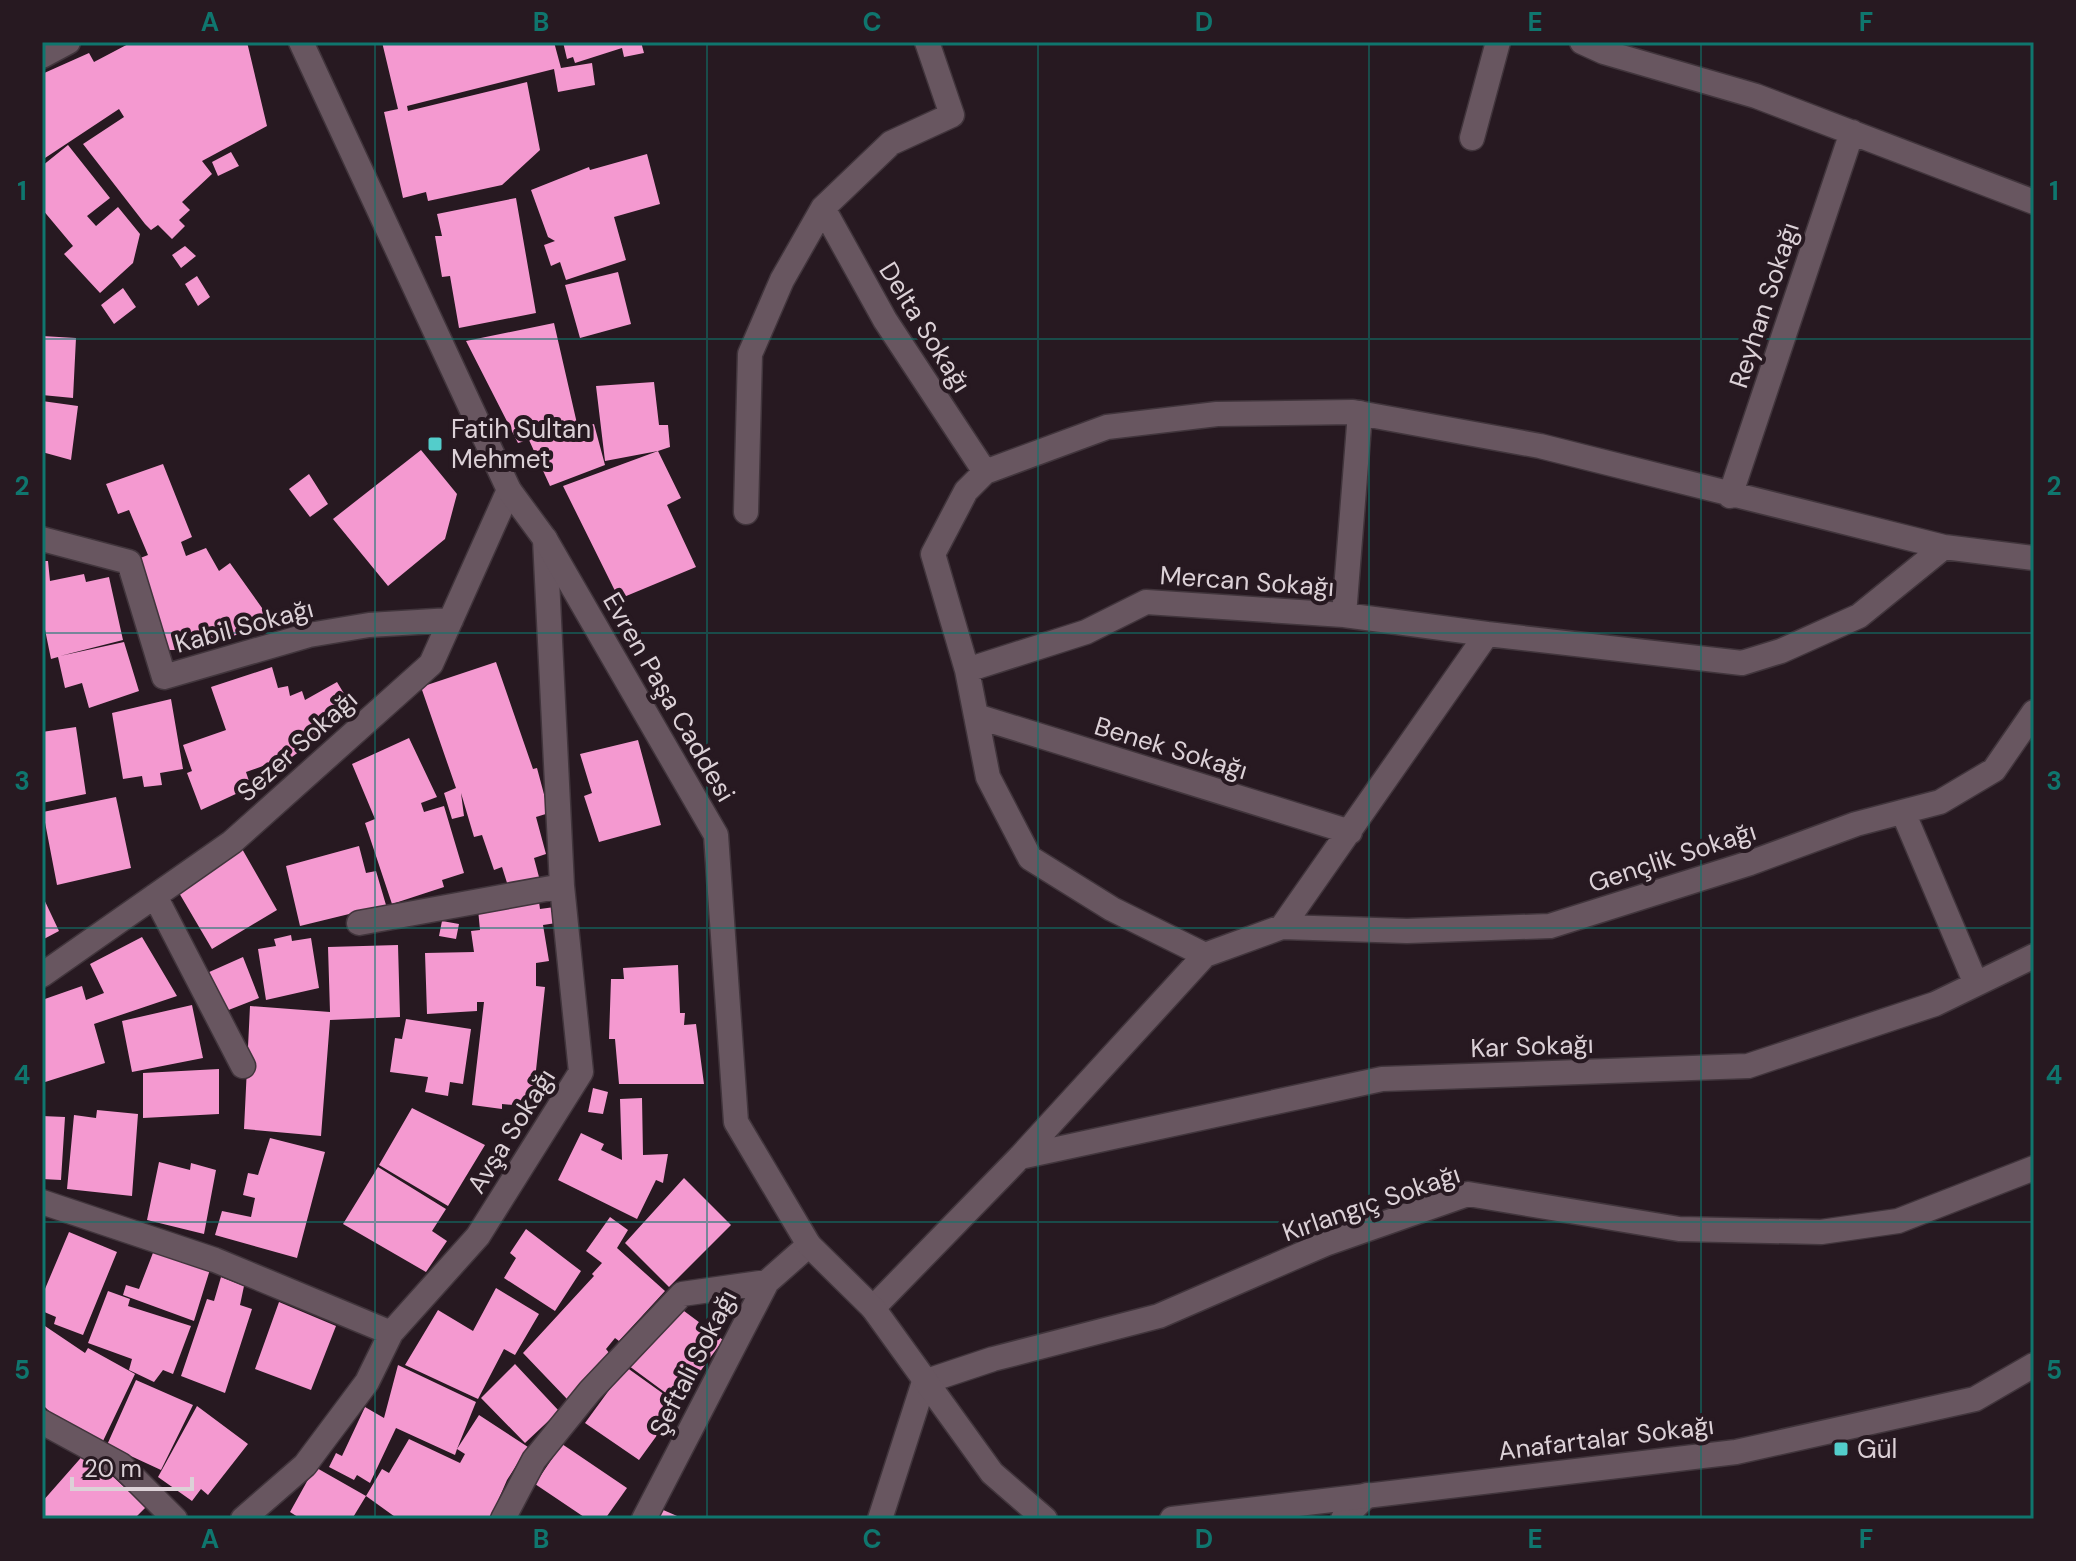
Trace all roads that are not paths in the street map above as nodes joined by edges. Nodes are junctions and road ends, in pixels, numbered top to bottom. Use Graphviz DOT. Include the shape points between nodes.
graph roads {
  1 [pos="68,42"];
  2 [pos="301,42"];
  3 [pos="927,42"];
  4 [pos="1498,42"];
  5 [pos="1582,42"];
  6 [pos="42,56"];
  7 [pos="1852,132"];
  8 [pos="1472,138"];
  9 [pos="2034,202"];
  10 [pos="823,208"];
  11 [pos="1360,413"];
  12 [pos="985,472"];
  13 [pos="509,490"];
  14 [pos="1730,496"];
  15 [pos="746,512"];
  16 [pos="42,539"];
  17 [pos="545,539"];
  18 [pos="1944,547"];
  19 [pos="2034,558"];
  20 [pos="1344,615"];
  21 [pos="451,620"];
  22 [pos="1487,634"];
  23 [pos="967,670"];
  24 [pos="2034,712"];
  25 [pos="976,716"];
  26 [pos="1903,812"];
  27 [pos="1350,832"];
  28 [pos="562,886"];
  29 [pos="155,896"];
  30 [pos="359,923"];
  31 [pos="1282,927"];
  32 [pos="1205,955"];
  33 [pos="2034,956"];
  34 [pos="42,975"];
  35 [pos="1976,984"];
  36 [pos="243,1066"];
  37 [pos="1020,1157"];
  38 [pos="2034,1168"];
  39 [pos="42,1202"];
  40 [pos="809,1245"];
  41 [pos="767,1282"];
  42 [pos="873,1308"];
  43 [pos="391,1333"];
  44 [pos="2034,1365"];
  45 [pos="924,1382"];
  46 [pos="42,1422"];
  47 [pos="1367,1495"];
  48 [pos="175,1519"];
  49 [pos="243,1519"];
  50 [pos="503,1519"];
  51 [pos="644,1519"];
  52 [pos="880,1519"];
  53 [pos="1045,1519"];
  54 [pos="1172,1519"];
  55 [pos="1343,1519"];
  1 -- 6 [label="street"];
  2 -- 13 [label="street, Evren Paşa Caddesi"];
  3 -- 10 [label="street" via="952,115 891,143"];
  4 -- 8 [label="street"];
  5 -- 7 [label="street"];
  7 -- 9 [label="street"];
  7 -- 14 [label="street, Reyhan Sokağı"];
  10 -- 12 [label="street, Delta Sokağı" via="885,320"];
  10 -- 15 [label="street" via="782,280 750,354"];
  11 -- 12 [label="street" via="1217,414 1107,427"];
  11 -- 14 [label="street" via="1540,446"];
  11 -- 20 [label="street"];
  12 -- 23 [label="street" via="966,491 933,554"];
  13 -- 17 [label="street, Evren Paşa Caddesi"];
  13 -- 21 [label="street, Sezer Sokağı"];
  14 -- 18 [label="street"];
  16 -- 21 [label="street, Kabil Sokağı" via="129,562 164,677 309,635"];
  17 -- 28 [label="street, Avşa Sokağı"];
  17 -- 40 [label="street, Evren Paşa Caddesi" via="716,835 736,1122"];
  18 -- 19 [label="street"];
  18 -- 22 [label="street, Mercan Sokağı" via="1859,616 1742,663"];
  20 -- 22 [label="street, Mercan Sokağı"];
  20 -- 23 [label="street, Mercan Sokağı" via="1146,602 1086,632"];
  21 -- 29 [label="street, Sezer Sokağı" via="431,664 232,842"];
  22 -- 27 [label="street"];
  23 -- 25 [label="street"];
  24 -- 26 [label="street, Gençlik Sokağı" via="1994,770 1940,802"];
  25 -- 27 [label="street, Benek Sokağı"];
  25 -- 32 [label="street" via="988,777 1030,858 1112,909"];
  26 -- 31 [label="street, Gençlik Sokağı" via="1550,926 1407,931"];
  26 -- 35 [label="street"];
  27 -- 31 [label="street"];
  28 -- 30 [label="street"];
  28 -- 43 [label="street, Avşa Sokağı" via="581,1072 478,1236"];
  29 -- 34 [label="street, Sezer Sokağı"];
  29 -- 36 [label="street"];
  31 -- 32 [label="street"];
  32 -- 37 [label="street"];
  33 -- 35 [label="street, Kar Sokağı"];
  35 -- 37 [label="street, Kar Sokağı" via="1935,1004 1748,1066 1382,1079"];
  37 -- 42 [label="street"];
  38 -- 45 [label="street, Kırlangıç Sokağı" via="1898,1221 1821,1232 1679,1229 1468,1194 1325,1244 1159,1316"];
  39 -- 43 [label="street" via="215,1260"];
  40 -- 41 [label="street, Şeftali Sokağı"];
  40 -- 42 [label="street, Evren Paşa Caddesi"];
  41 -- 50 [label="street" via="682,1294 590,1391 534,1460"];
  41 -- 51 [label="street, Şeftali Sokağı"];
  42 -- 45 [label="street, Evren Paşa Caddesi"];
  43 -- 49 [label="street, Avşa Sokağı" via="367,1382 305,1465"];
  44 -- 47 [label="street, Anafartalar Sokağı" via="1975,1399 1736,1452"];
  45 -- 52 [label="street"];
  45 -- 53 [label="street" via="992,1473"];
  46 -- 48 [label="street" via="121,1465"];
  47 -- 54 [label="street, Anafartalar Sokağı"];
  47 -- 55 [label="street"];
}
